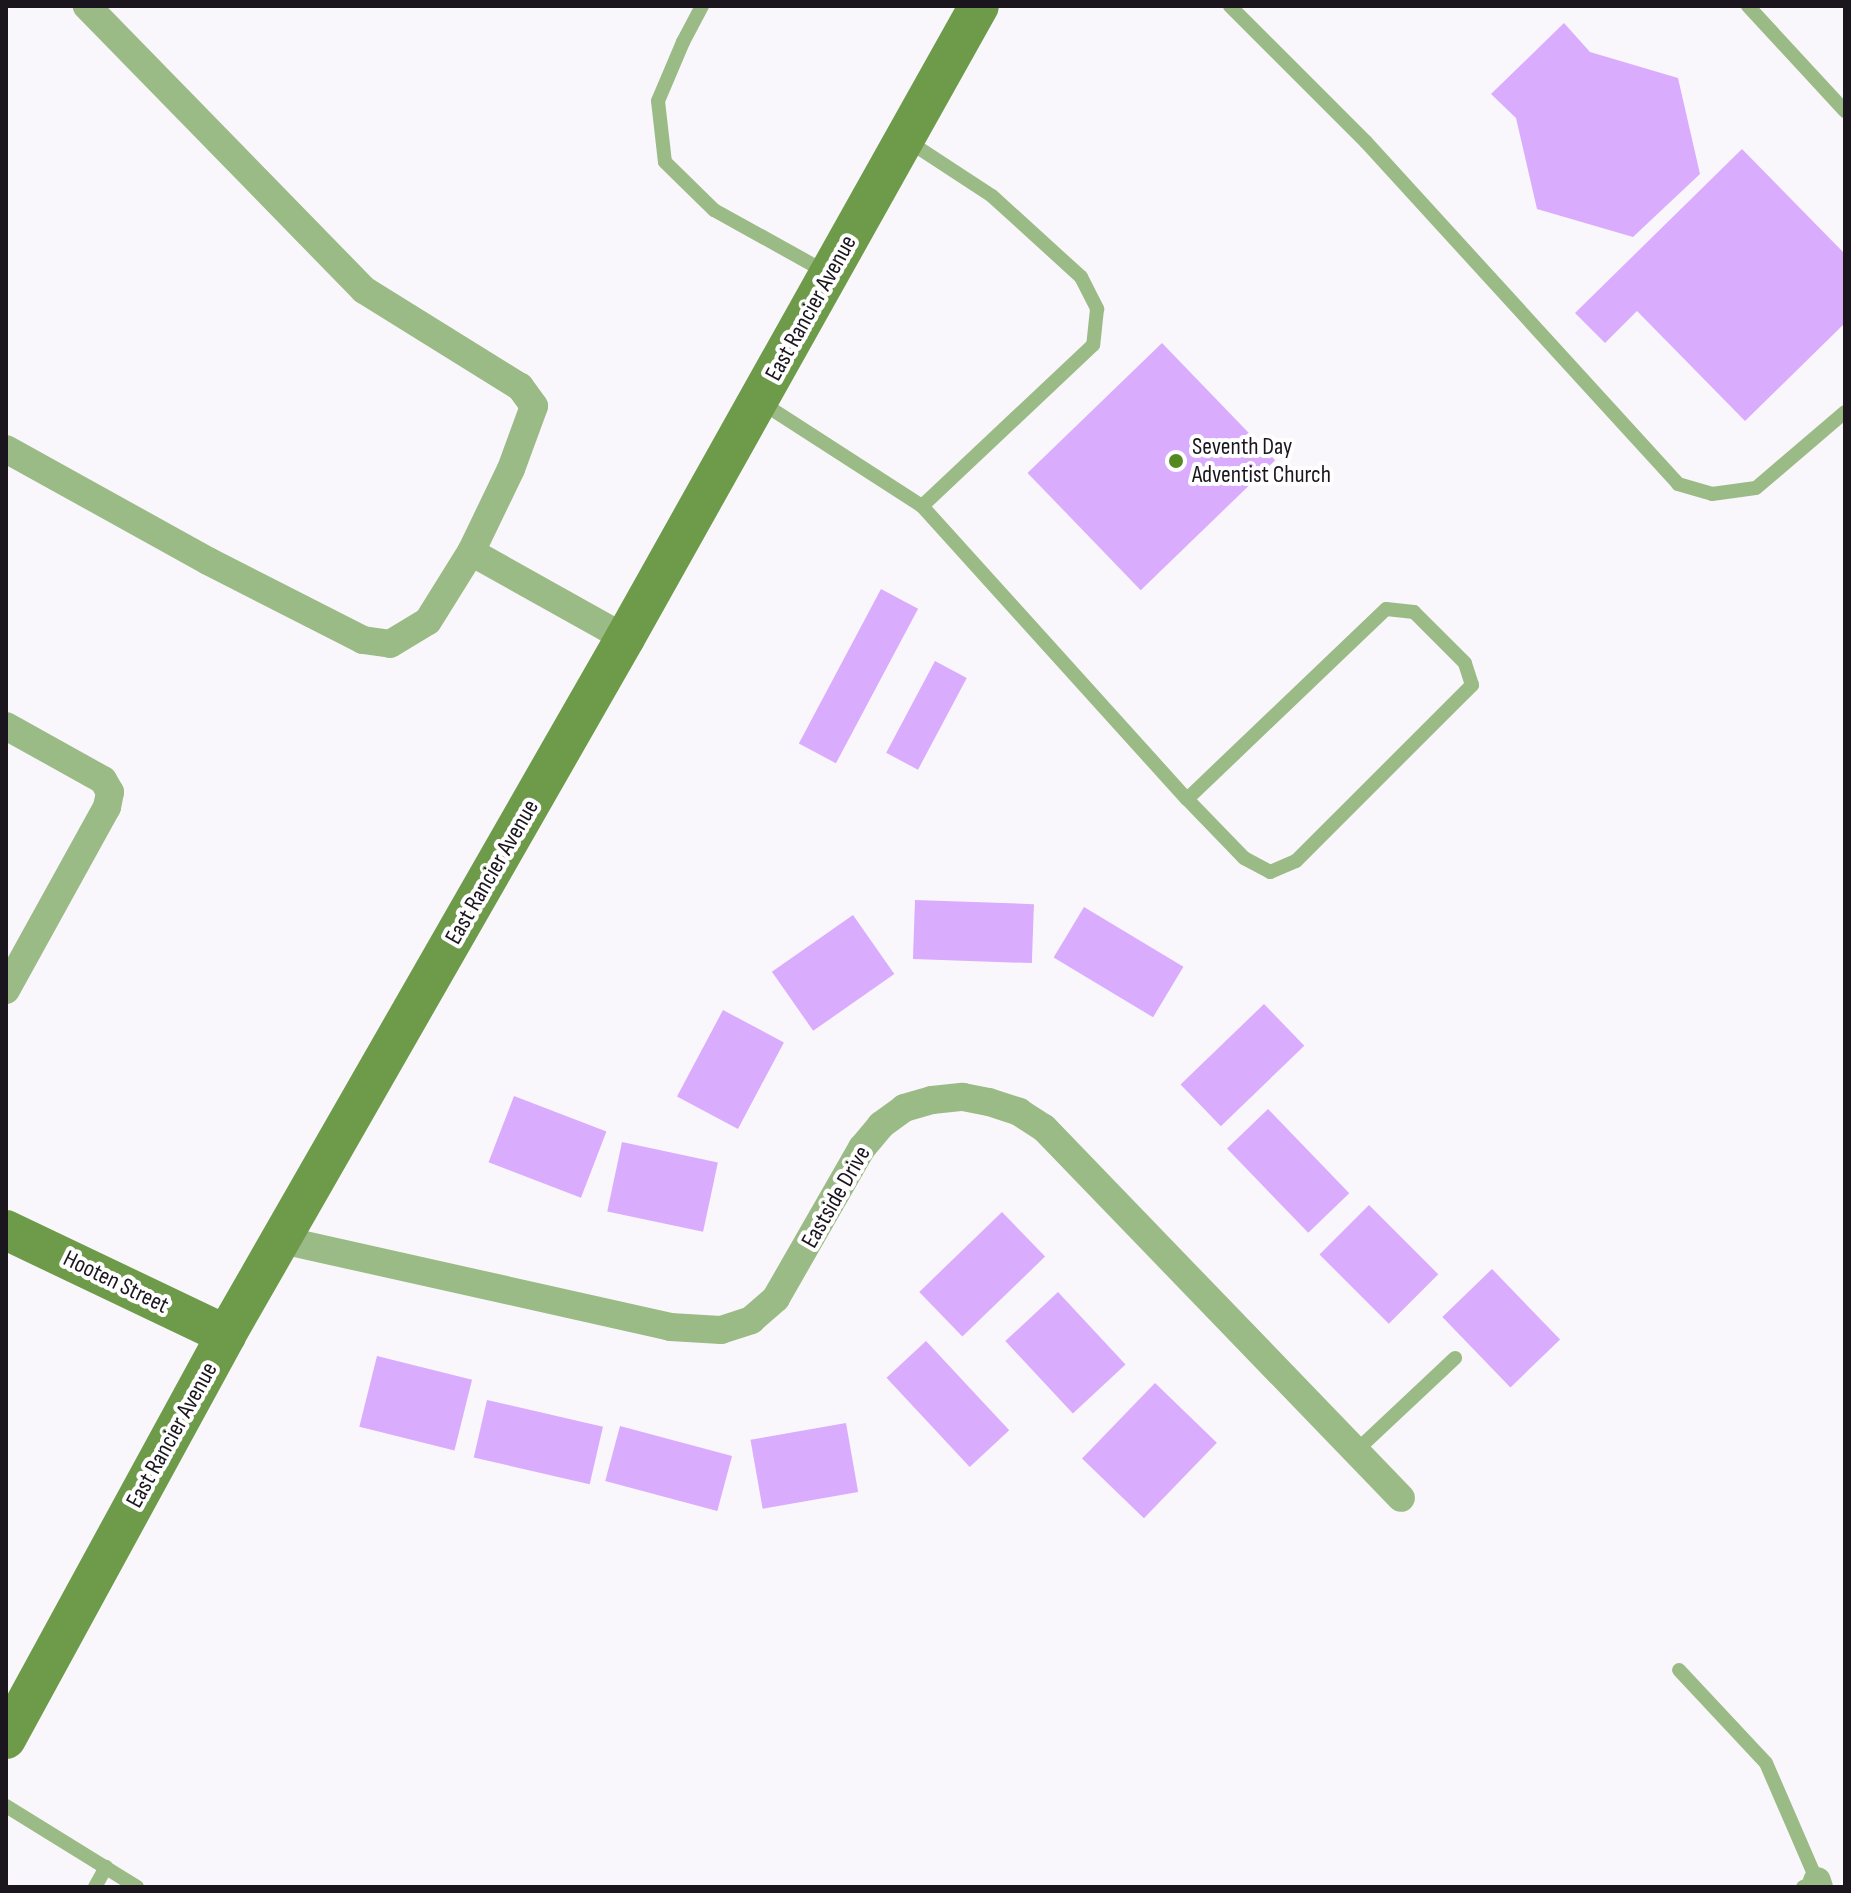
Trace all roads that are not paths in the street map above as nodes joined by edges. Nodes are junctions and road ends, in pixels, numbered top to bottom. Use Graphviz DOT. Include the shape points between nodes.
graph roads {
  1 [pos="87,6"];
  2 [pos="702,6"];
  3 [pos="979,6"];
  4 [pos="1230,6"];
  5 [pos="1748,6"];
  6 [pos="1845,111"];
  7 [pos="905,139"];
  8 [pos="830,274"];
  9 [pos="759,401"];
  10 [pos="1845,412"];
  11 [pos="6,449"];
  12 [pos="922,506"];
  13 [pos="471,552"];
  14 [pos="625,638"];
  15 [pos="6,726"];
  16 [pos="1187,799"];
  17 [pos="6,990"];
  18 [pos="6,1230"];
  19 [pos="282,1240"];
  20 [pos="226,1335"];
  21 [pos="1455,1358"];
  22 [pos="1356,1451"];
  23 [pos="1401,1498"];
  24 [pos="1679,1670"];
  25 [pos="11,1717"];
  26 [pos="6,1806"];
  27 [pos="106,1867"];
  28 [pos="1813,1885"];
  29 [pos="95,1887"];
  30 [pos="137,1887"];
  1 -- 13 [label="street" via="364,290 520,387 534,406"];
  2 -- 8 [label="lane" via="658,101 665,162 714,210"];
  3 -- 7 [label="main road, East Rancier Avenue"];
  4 -- 10 [label="lane" via="1366,142 1678,484 1712,494 1756,488"];
  5 -- 6 [label="lane"];
  7 -- 8 [label="main road, East Rancier Avenue"];
  7 -- 12 [label="lane" via="992,196 1081,277 1097,309 1093,345"];
  8 -- 9 [label="main road, East Rancier Avenue"];
  9 -- 12 [label="lane"];
  9 -- 14 [label="main road, East Rancier Avenue"];
  11 -- 13 [label="street" via="363,640 390,644 428,621"];
  12 -- 16 [label="lane"];
  13 -- 14 [label="street"];
  14 -- 19 [label="main road, East Rancier Avenue"];
  15 -- 17 [label="street" via="103,780 110,792 107,807"];
  16 -- 16 [label="lane" via="1244,858 1270,872 1296,861 1472,685 1465,663 1414,612 1386,609"];
  18 -- 20 [label="main road, Hooten Street"];
  19 -- 20 [label="main road, East Rancier Avenue"];
  19 -- 22 [label="street, Eastside Drive" via="670,1327 721,1330 751,1320 776,1298 862,1148 881,1125 904,1108 963,1097 1019,1112 1044,1128"];
  20 -- 25 [label="main road, East Rancier Avenue"];
  21 -- 22 [label="lane"];
  22 -- 23 [label="street, Eastside Drive"];
  24 -- 28 [label="lane" via="1766,1763"];
  26 -- 27 [label="lane"];
  27 -- 29 [label="lane"];
  27 -- 30 [label="lane"];
}
